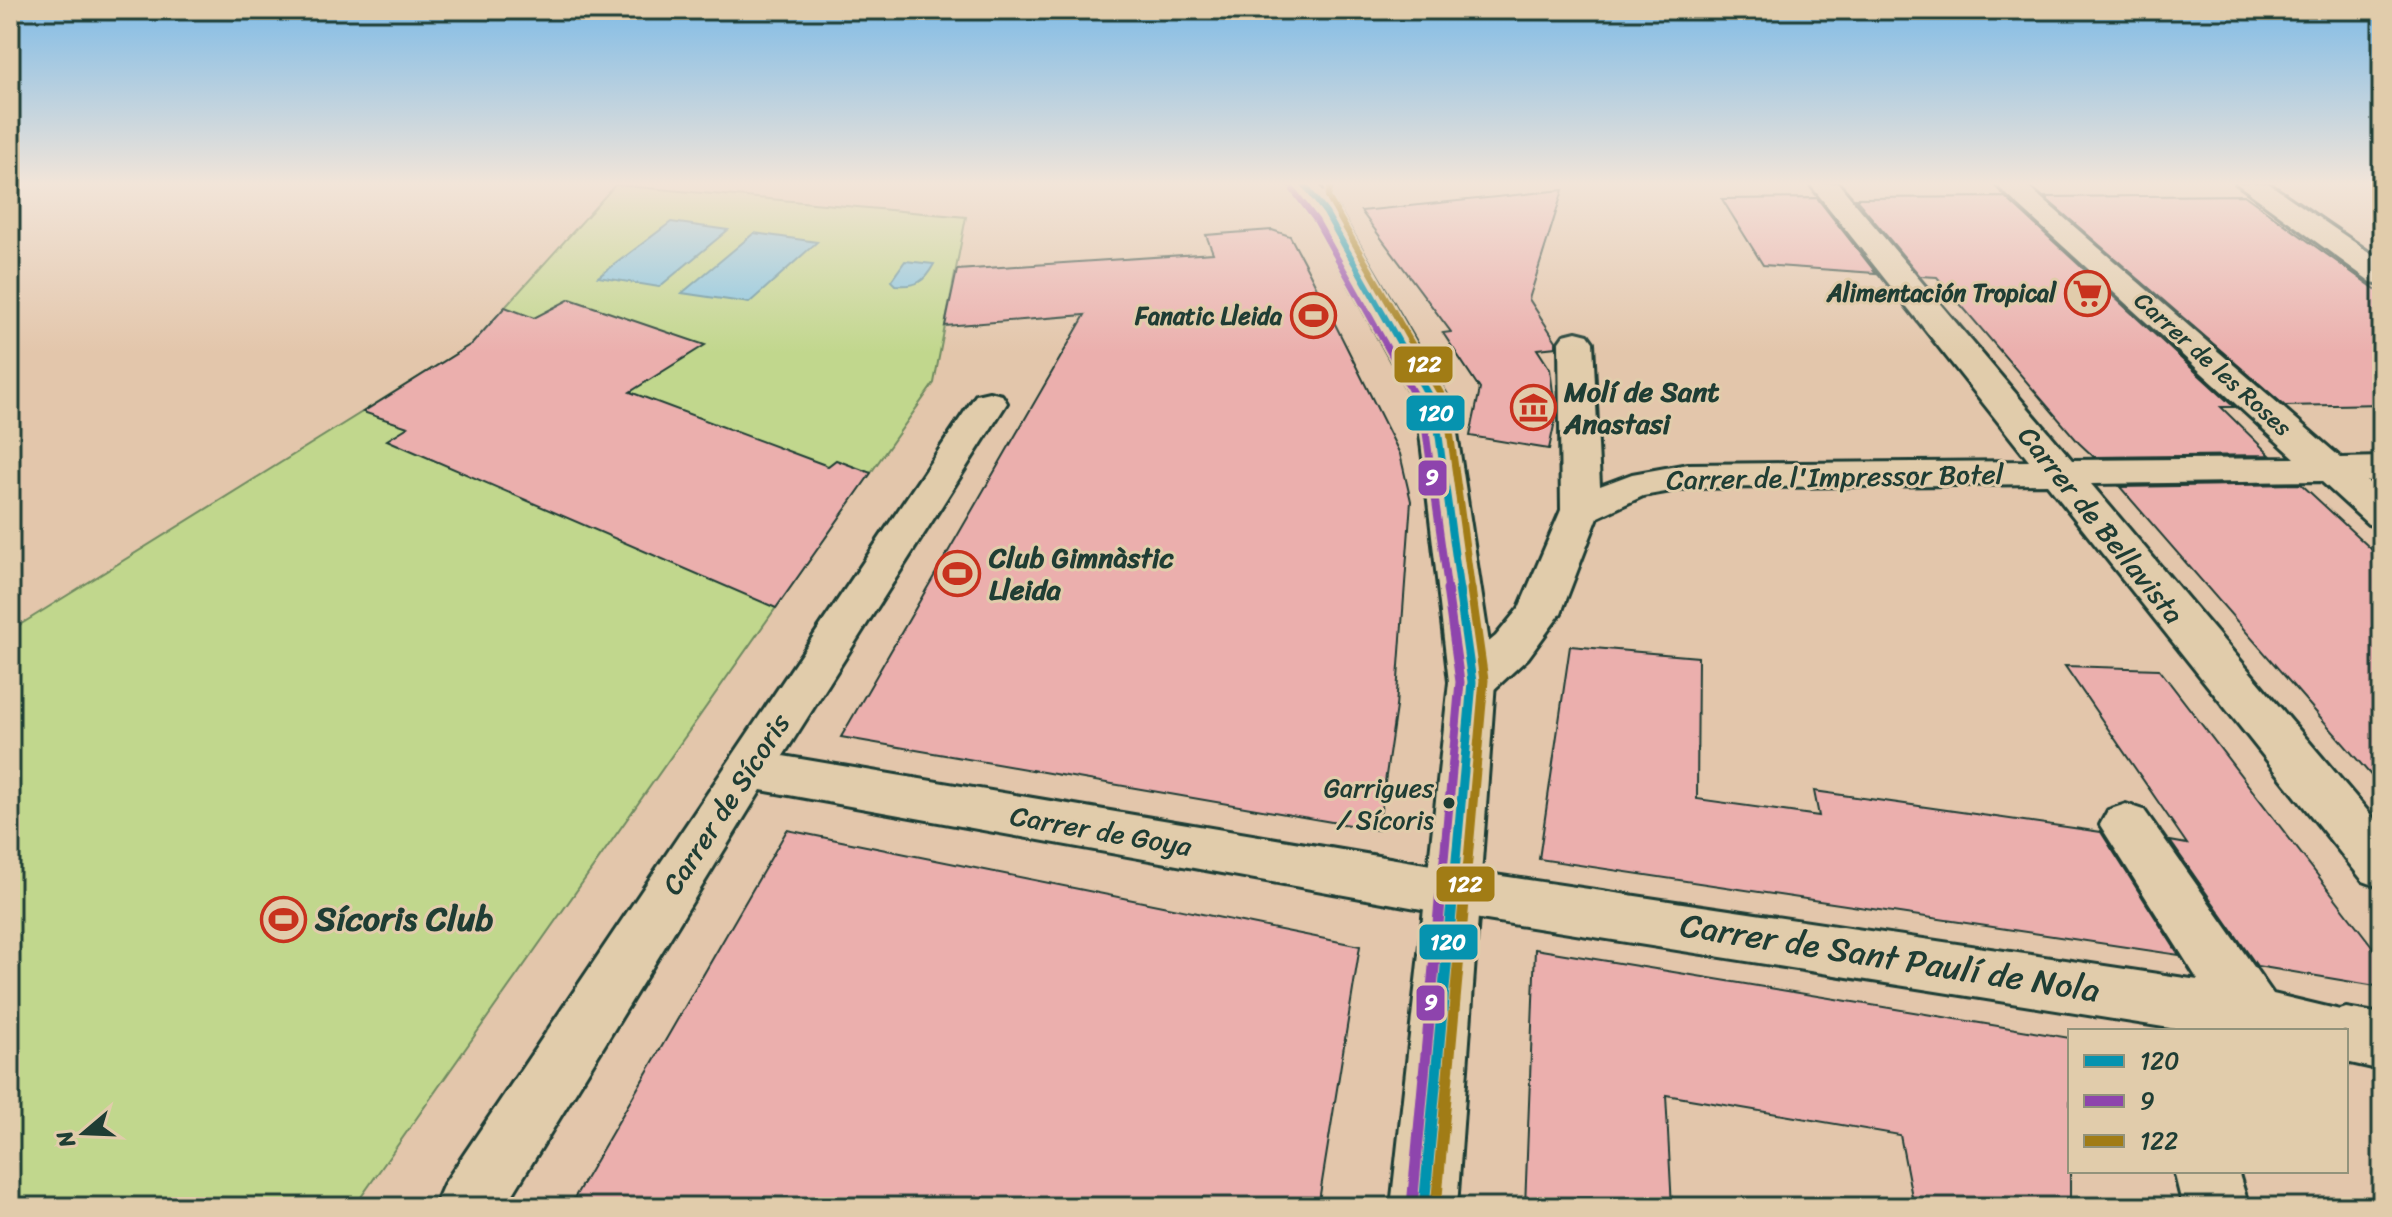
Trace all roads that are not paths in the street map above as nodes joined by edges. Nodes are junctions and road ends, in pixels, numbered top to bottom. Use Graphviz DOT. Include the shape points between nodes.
graph roads {
  1 [pos="1341,240"];
  2 [pos="1869,240"];
  3 [pos="2072,240"];
  4 [pos="2331,240"];
  5 [pos="2382,275"];
  6 [pos="1576,342"];
  7 [pos="989,403"];
  8 [pos="2382,469"];
  9 [pos="2332,470"];
  10 [pos="2057,473"];
  11 [pos="1581,510"];
  12 [pos="2382,515"];
  13 [pos="1472,682"];
  14 [pos="748,769"];
  15 [pos="2126,825"];
  16 [pos="2382,866"];
  17 [pos="1455,892"];
  18 [pos="2159,1014"];
  19 [pos="2255,1018"];
  20 [pos="2313,1029"];
  21 [pos="2348,1035"];
  22 [pos="2382,1042"];
  23 [pos="2207,1173"];
  24 [pos="467,1207"];
  25 [pos="1424,1207"];
  26 [pos="2216,1207"];
  1 -- 13 [label="street" via="1435,407"];
  2 -- 10 [label="street, Carrer de Bellavista"];
  3 -- 9 [label="street, Carrer de les Roses"];
  4 -- 5 [label="street"];
  6 -- 11 [label="street"];
  7 -- 14 [label="street, Carrer de Sícoris"];
  8 -- 9 [label="street, Carrer de l'Impressor Botel"];
  9 -- 10 [label="street, Carrer de l'Impressor Botel"];
  9 -- 12 [label="street, Carrer de les Roses"];
  10 -- 11 [label="street, Carrer de l'Impressor Botel" via="1688,476 1632,486"];
  10 -- 16 [label="street, Carrer de Bellavista"];
  11 -- 13 [label="street" via="1539,613 1512,647"];
  13 -- 17 [label="street"];
  14 -- 17 [label="street, Carrer de Goya"];
  14 -- 24 [label="street, Carrer de Sícoris"];
  15 -- 19 [label="street"];
  17 -- 18 [label="street, Carrer de Sant Paulí de Nola"];
  17 -- 25 [label="street"];
  18 -- 19 [label="street, Carrer de Sant Paulí de Nola"];
  19 -- 20 [label="street, Carrer de Sant Paulí de Nola"];
  21 -- 22 [label="street"];
  23 -- 26 [label="street"];
}
